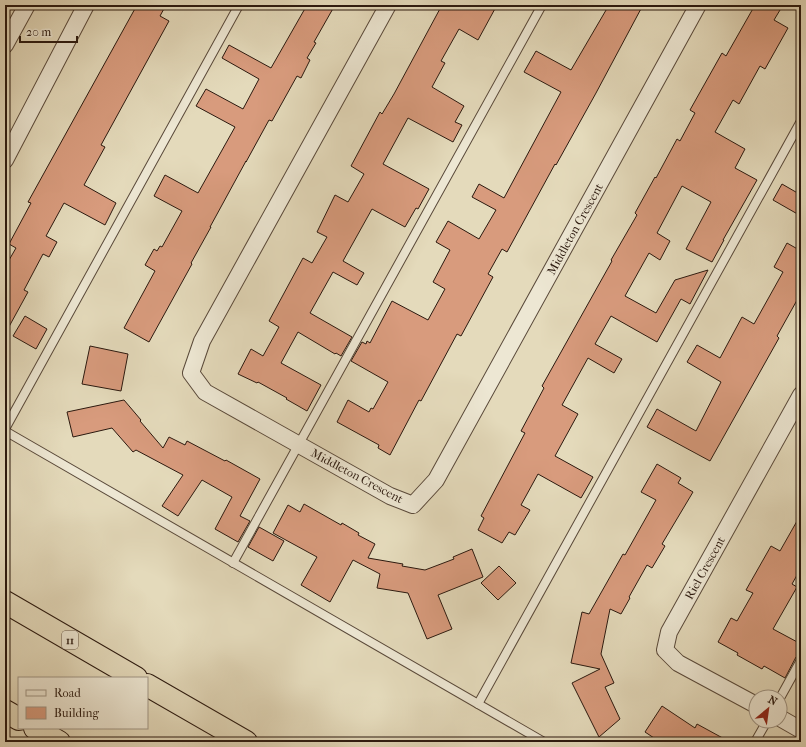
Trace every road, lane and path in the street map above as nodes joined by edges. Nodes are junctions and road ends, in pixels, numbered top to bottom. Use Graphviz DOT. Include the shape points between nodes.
graph roads {
  1 [pos="28,5"];
  2 [pos="86,5"];
  3 [pos="239,5"];
  4 [pos="388,5"];
  5 [pos="542,5"];
  6 [pos="698,5"];
  7 [pos="5,45"];
  8 [pos="801,121"];
  9 [pos="5,160"];
  10 [pos="801,395"];
  11 [pos="5,430"];
  12 [pos="299,445"];
  13 [pos="233,563"];
  14 [pos="5,602"];
  15 [pos="801,660"];
  16 [pos="134,677"];
  17 [pos="148,686"];
  18 [pos="785,689"];
  19 [pos="748,701"];
  20 [pos="478,704"];
  21 [pos="5,710"];
  22 [pos="18,718"];
  23 [pos="788,723"];
  24 [pos="37,729"];
  25 [pos="762,729"];
  26 [pos="801,730"];
  27 [pos="59,742"];
  28 [pos="246,742"];
  29 [pos="544,742"];
  30 [pos="755,742"];
  1 -- 7 [label="street"];
  2 -- 9 [label="street"];
  3 -- 11 [label="lane"];
  4 -- 12 [label="street, Middleton Crescent" via="202,341 191,373 205,392"];
  5 -- 12 [label="lane"];
  6 -- 12 [label="street, Middleton Crescent" via="436,480 413,505 390,496"];
  8 -- 20 [label="lane"];
  10 -- 19 [label="street, Riel Crescent" via="669,632 665,650 678,662"];
  11 -- 13 [label="lane"];
  12 -- 13 [label="lane"];
  13 -- 20 [label="lane"];
  14 -- 16 [label="highway, 11"];
  15 -- 18 [label="lane"];
  17 -- 28 [label="highway"];
  20 -- 29 [label="lane"];
  21 -- 22 [label="highway"];
  23 -- 26 [label="street"];
  24 -- 27 [label="highway"];
  25 -- 30 [label="lane"];
}
